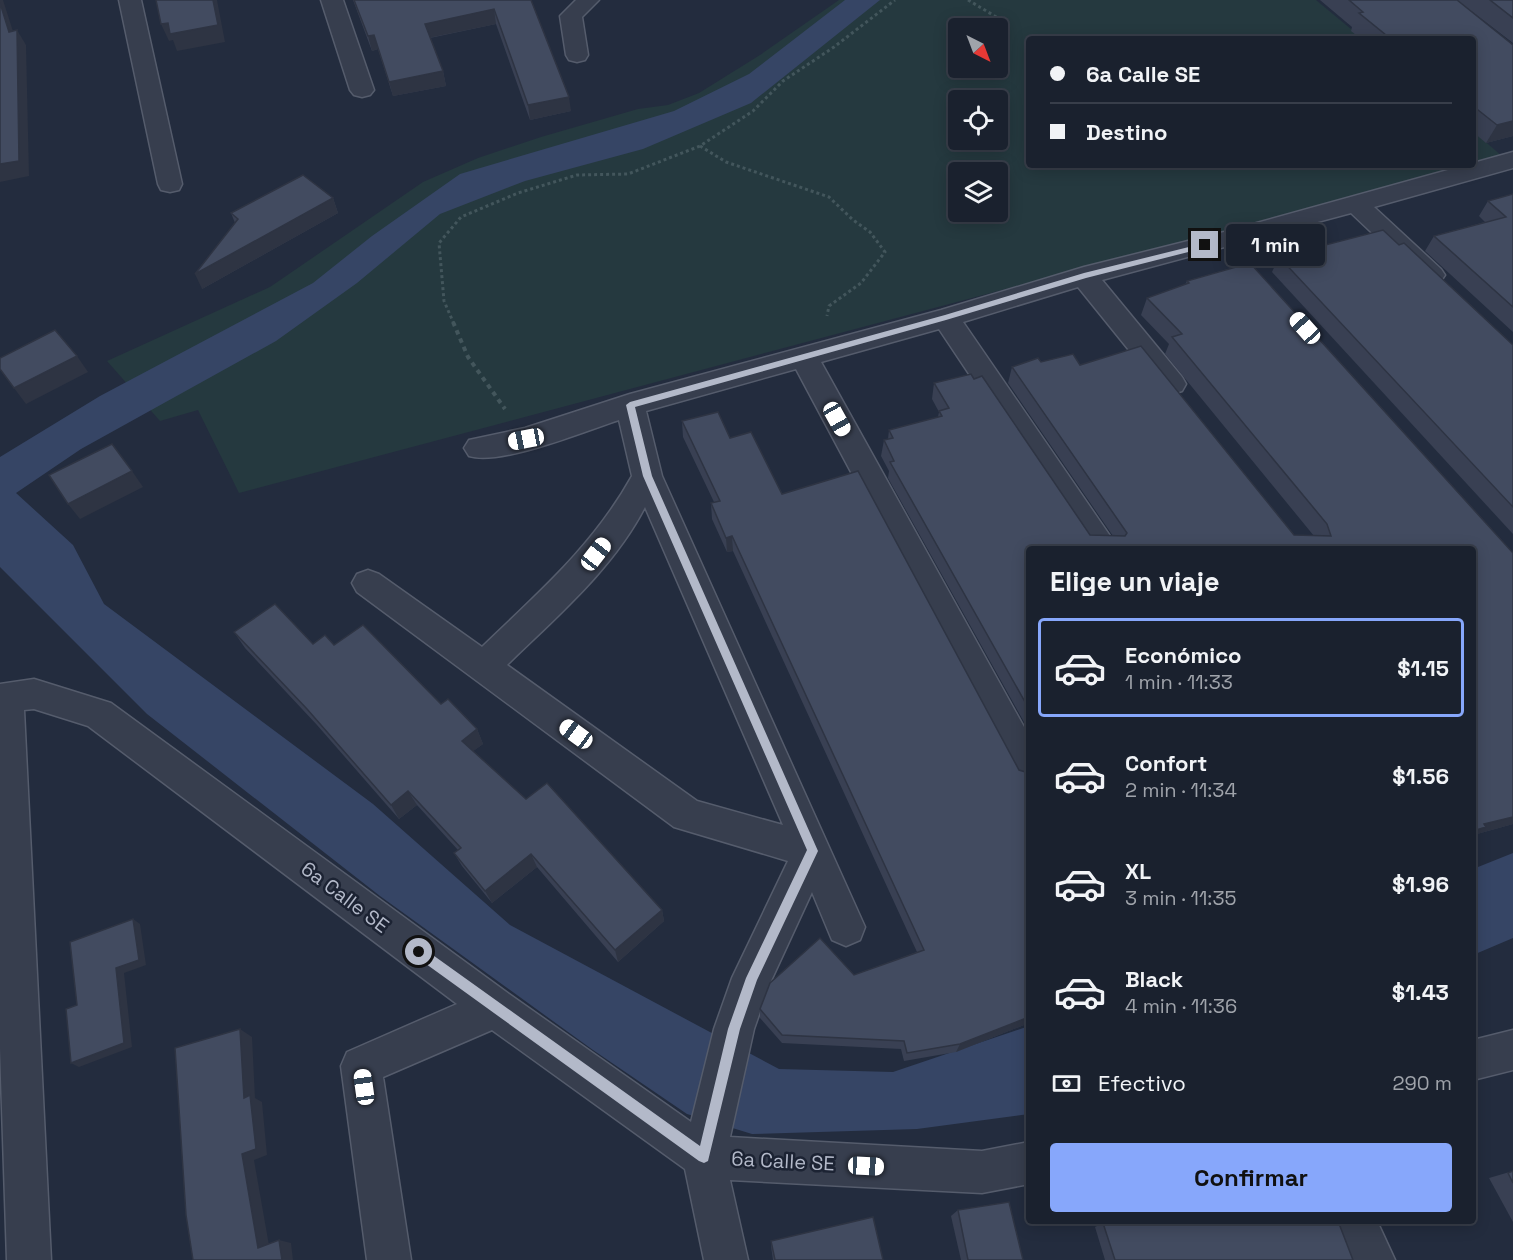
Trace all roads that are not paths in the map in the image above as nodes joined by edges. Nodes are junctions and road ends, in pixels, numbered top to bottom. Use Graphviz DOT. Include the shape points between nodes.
graph roads {
  1 [pos="130,0"];
  2 [pos="332,0"];
  3 [pos="588,0"];
  4 [pos="566,8"];
  5 [pos="577,55"];
  6 [pos="362,90"];
  7 [pos="1501,164"];
  8 [pos="170,184"];
  9 [pos="1513,188"];
  10 [pos="1356,204"];
  11 [pos="1084,276"];
  12 [pos="1452,294"];
  13 [pos="946,318"];
  14 [pos="804,357"];
  15 [pos="1187,403"];
  16 [pos="630,405"];
  17 [pos="479,448"];
  18 [pos="647,476"];
  19 [pos="1101,546"];
  20 [pos="368,583"];
  21 [pos="483,667"];
  22 [pos="3,699"];
  23 [pos="1026,764"];
  24 [pos="812,851"];
  25 [pos="846,927"];
  26 [pos="495,1008"];
  27 [pos="1513,1050"];
  28 [pos="1476,1059"];
  29 [pos="708,1140"];
  30 [pos="1026,1163"];
  31 [pos="1355,1224"];
  32 [pos="29,1260"];
  33 [pos="389,1260"];
  34 [pos="726,1260"];
  35 [pos="1373,1260"];
  1 -- 8 [label="street"];
  2 -- 6 [label="street"];
  3 -- 4 [label="street"];
  4 -- 5 [label="street"];
  7 -- 9 [label="street"];
  7 -- 10 [label="street"];
  10 -- 11 [label="street" via="1233,249"];
  10 -- 12 [label="street"];
  11 -- 13 [label="street"];
  11 -- 15 [label="street"];
  13 -- 14 [label="street"];
  13 -- 19 [label="street"];
  14 -- 16 [label="street"];
  14 -- 23 [label="street"];
  16 -- 17 [label="street" via="526,439"];
  16 -- 18 [label="street"];
  18 -- 21 [label="street" via="625,517 581,572"];
  18 -- 24 [label="street"];
  20 -- 21 [label="street"];
  21 -- 24 [label="street" via="687,814"];
  22 -- 26 [label="street, 6a Calle SE" via="34,694 99,714"];
  22 -- 32 [label="street"];
  24 -- 25 [label="street"];
  24 -- 29 [label="street" via="752,978 734,1029"];
  26 -- 29 [label="street, 6a Calle SE"];
  26 -- 33 [label="street" via="361,1066"];
  27 -- 28 [label="street"];
  29 -- 30 [label="street, 6a Calle SE" via="982,1172"];
  29 -- 34 [label="street"];
  31 -- 35 [label="street"];
}
